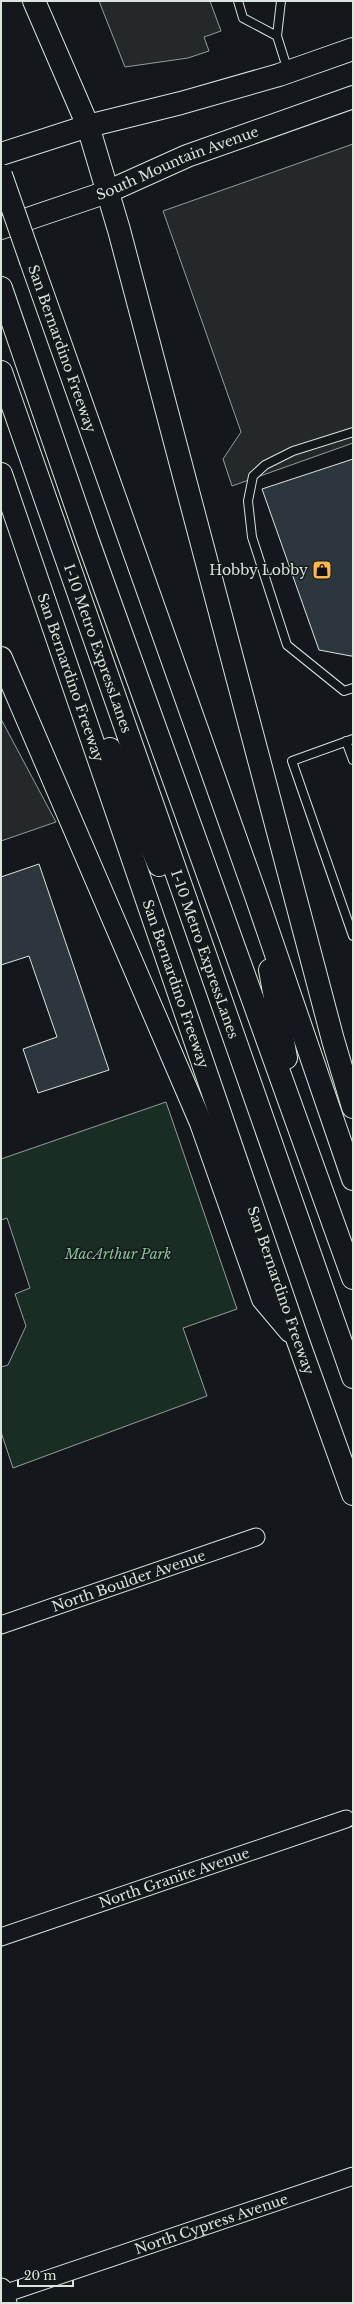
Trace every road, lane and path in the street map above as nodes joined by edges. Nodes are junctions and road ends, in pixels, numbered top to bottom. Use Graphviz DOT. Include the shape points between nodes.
graph roads {
  1 [pos="34,1"];
  2 [pos="238,1"];
  3 [pos="281,1"];
  4 [pos="277,36"];
  5 [pos="353,49"];
  6 [pos="289,72"];
  7 [pos="353,97"];
  8 [pos="88,126"];
  9 [pos="1,154"];
  10 [pos="1,175"];
  11 [pos="107,192"];
  12 [pos="1,228"];
  13 [pos="1,288"];
  14 [pos="1,372"];
  15 [pos="353,432"];
  16 [pos="1,474"];
  17 [pos="39,582"];
  18 [pos="1,658"];
  19 [pos="353,688"];
  20 [pos="350,740"];
  21 [pos="353,760"];
  22 [pos="255,893"];
  23 [pos="353,936"];
  24 [pos="239,1054"];
  25 [pos="353,1107"];
  26 [pos="299,1124"];
  27 [pos="353,1179"];
  28 [pos="353,1278"];
  29 [pos="298,1341"];
  30 [pos="353,1377"];
  31 [pos="353,1494"];
  32 [pos="256,1537"];
  33 [pos="1,1625"];
  34 [pos="346,1819"];
  35 [pos="1,1937"];
  36 [pos="353,2176"];
  37 [pos="3,2295"];
  1 -- 8 [label="main road"];
  2 -- 4 [label="lane" via="243,18"];
  3 -- 4 [label="lane"];
  4 -- 6 [label="lane"];
  5 -- 6 [label="main road"];
  6 -- 8 [label="main road"];
  7 -- 11 [label="main road, South Mountain Avenue" via="187,156"];
  8 -- 9 [label="main road"];
  8 -- 11 [label="main road"];
  10 -- 22 [label="main road, San Bernardino Freeway, bridge"];
  11 -- 12 [label="main road, South Mountain Avenue"];
  11 -- 25 [label="main road"];
  13 -- 26 [label="main road, I-10 Metro ExpressLanes" via="88,541"];
  14 -- 24 [label="main road, I-10 Metro ExpressLanes"];
  15 -- 19 [label="lane" via="293,451 265,464 253,476 248,501 252,537 287,645 344,691"];
  16 -- 17 [label="main road, San Bernardino Freeway"];
  17 -- 24 [label="main road"];
  17 -- 29 [label="main road, San Bernardino Freeway"];
  18 -- 29 [label="main road" via="201,1123 263,1299"];
  20 -- 21 [label="lane"];
  20 -- 23 [label="lane" via="292,761"];
  22 -- 26 [label="main road"];
  22 -- 27 [label="main road, San Bernardino Freeway"];
  24 -- 30 [label="main road, I-10 Metro ExpressLanes"];
  26 -- 28 [label="main road, I-10 Metro ExpressLanes"];
  29 -- 31 [label="main road, San Bernardino Freeway"];
  32 -- 33 [label="street, North Boulder Avenue"];
  34 -- 35 [label="street, North Granite Avenue"];
  36 -- 37 [label="street, North Cypress Avenue"];
}
